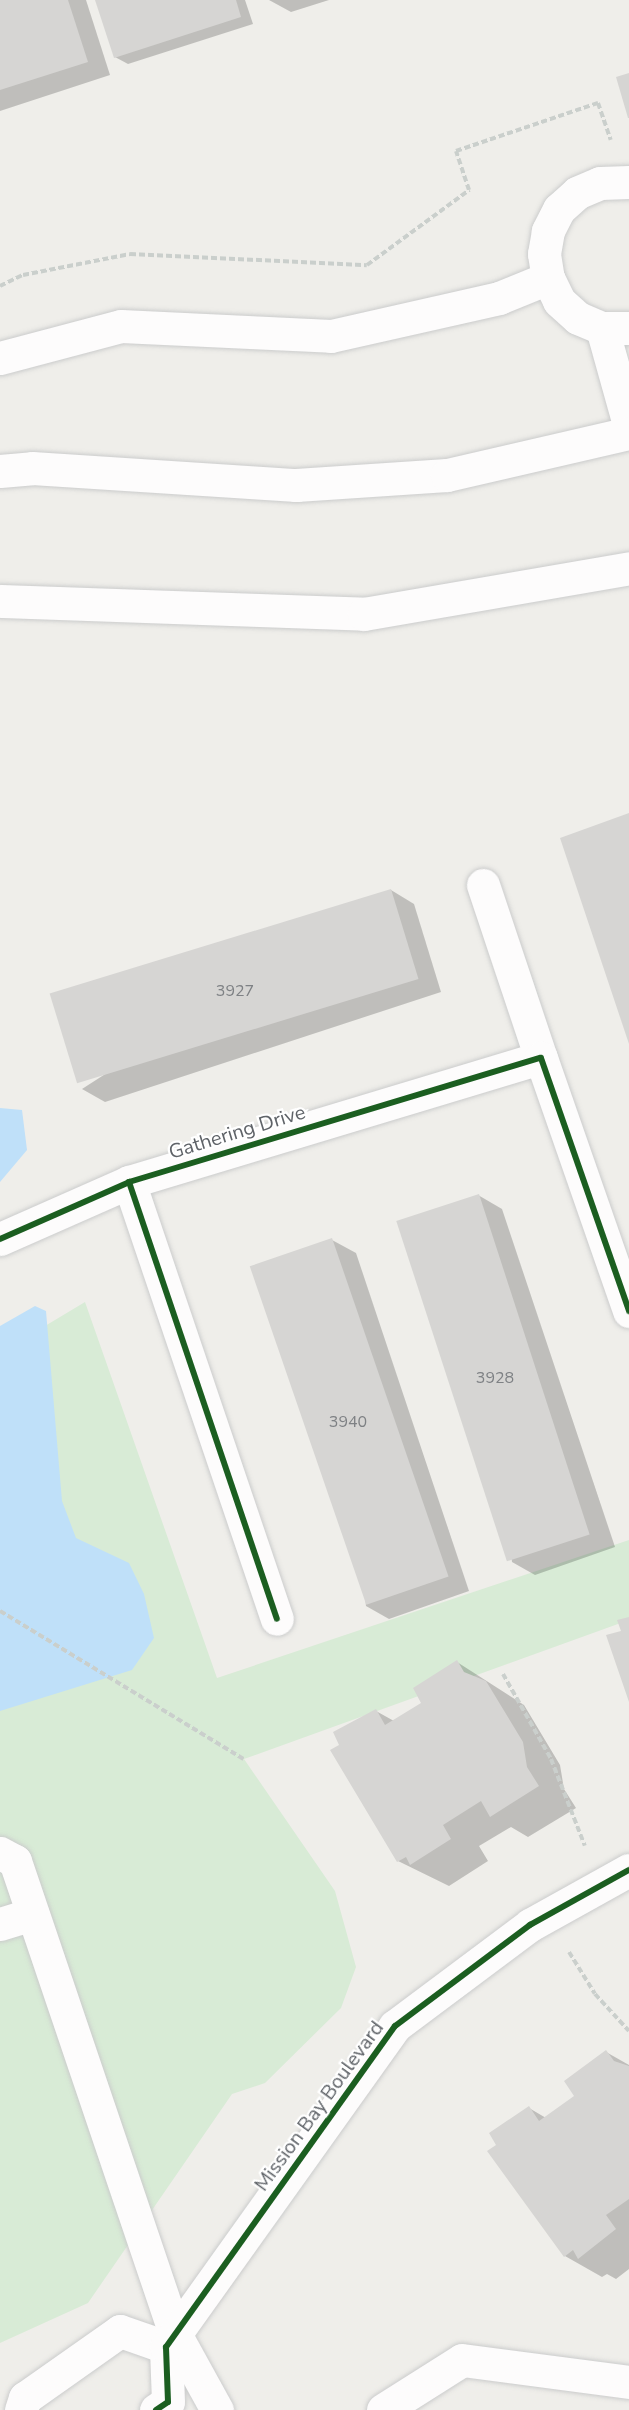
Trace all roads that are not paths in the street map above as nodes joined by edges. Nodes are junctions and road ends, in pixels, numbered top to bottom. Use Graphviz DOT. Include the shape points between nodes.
graph roads {
  1 [pos="629,182"];
  2 [pos="548,278"];
  3 [pos="616,328"];
  4 [pos="0,358"];
  5 [pos="629,425"];
  6 [pos="629,433"];
  7 [pos="0,471"];
  8 [pos="629,568"];
  9 [pos="0,601"];
  10 [pos="483,885"];
  11 [pos="541,1058"];
  12 [pos="129,1182"];
  13 [pos="0,1239"];
  14 [pos="629,1311"];
  15 [pos="277,1619"];
  16 [pos="0,1853"];
  17 [pos="629,1870"];
  18 [pos="32,1914"];
  19 [pos="0,1924"];
  20 [pos="171,2341"];
  21 [pos="629,2382"];
  22 [pos="21,2410"];
  23 [pos="156,2410"];
  24 [pos="217,2410"];
  25 [pos="383,2410"];
  1 -- 2 [label="street" via="600,183 577,193 560,209 548,231 544,254"];
  2 -- 3 [label="street" via="559,301 578,318"];
  2 -- 4 [label="street" via="499,298 331,336 121,326"];
  3 -- 5 [label="street"];
  6 -- 7 [label="street" via="447,475 296,485 32,468"];
  8 -- 9 [label="street" via="364,614"];
  10 -- 11 [label="street"];
  11 -- 12 [label="street, Gathering Drive"];
  11 -- 14 [label="street"];
  12 -- 13 [label="street, Gathering Drive"];
  12 -- 15 [label="street"];
  16 -- 18 [label="street" via="15,1861"];
  17 -- 20 [label="street, Mission Bay Boulevard" via="545,1916 395,2026"];
  18 -- 19 [label="street"];
  18 -- 20 [label="street"];
  20 -- 22 [label="street" via="120,2331 24,2398"];
  20 -- 23 [label="street" via="168,2402"];
  20 -- 24 [label="street"];
  21 -- 25 [label="street" via="462,2360"];
}
